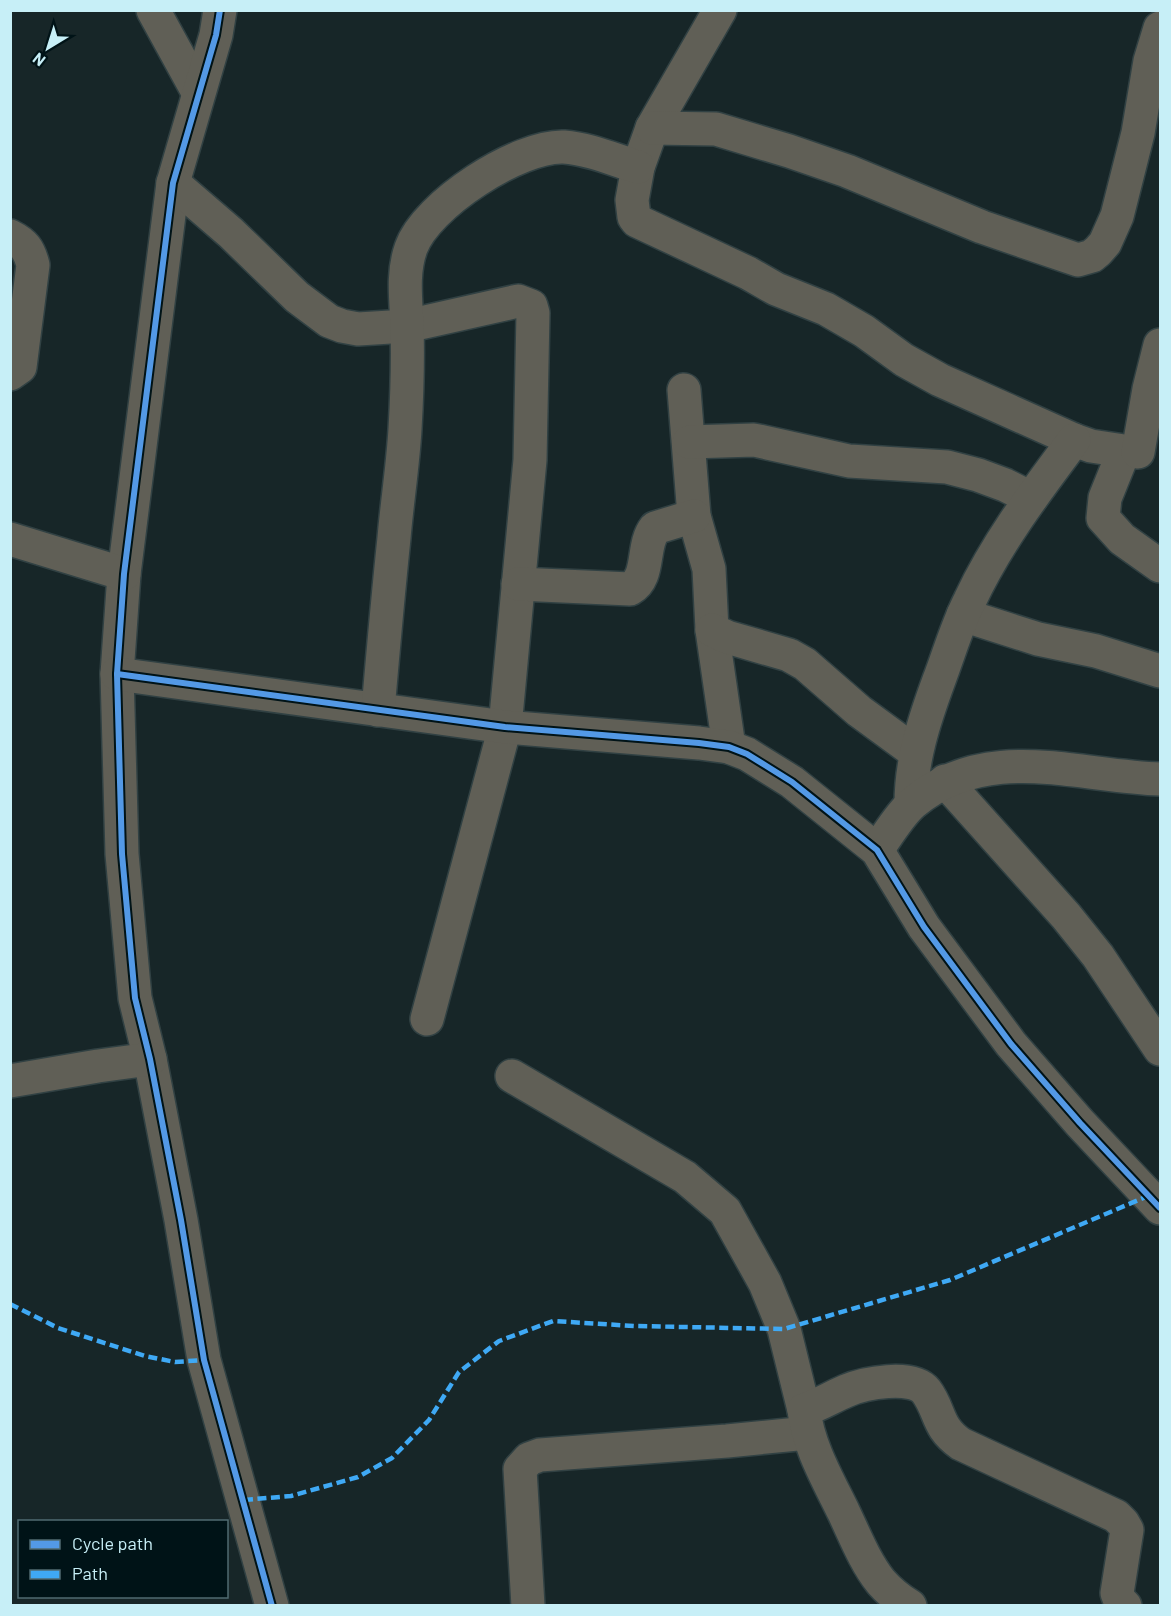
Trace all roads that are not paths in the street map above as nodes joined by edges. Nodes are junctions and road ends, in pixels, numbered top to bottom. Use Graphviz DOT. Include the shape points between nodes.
graph roads {
  1 [pos="153,10"];
  2 [pos="220,10"];
  3 [pos="720,10"];
  4 [pos="1161,28"];
  5 [pos="198,92"];
  6 [pos="652,128"];
  7 [pos="638,167"];
  8 [pos="173,183"];
  9 [pos="10,236"];
  10 [pos="407,326"];
  11 [pos="1161,345"];
  12 [pos="10,374"];
  13 [pos="684,390"];
  14 [pos="1074,440"];
  15 [pos="689,442"];
  16 [pos="1141,453"];
  17 [pos="1031,498"];
  18 [pos="694,516"];
  19 [pos="10,539"];
  20 [pos="1161,566"];
  21 [pos="123,574"];
  22 [pos="518,584"];
  23 [pos="963,615"];
  24 [pos="712,630"];
  25 [pos="1159,667"];
  26 [pos="117,674"];
  27 [pos="378,710"];
  28 [pos="505,727"];
  29 [pos="729,747"];
  30 [pos="915,752"];
  31 [pos="1161,779"];
  32 [pos="945,781"];
  33 [pos="911,804"];
  34 [pos="877,850"];
  35 [pos="427,1018"];
  36 [pos="1161,1049"];
  37 [pos="150,1059"];
  38 [pos="512,1076"];
  39 [pos="10,1081"];
  40 [pos="1160,1207"];
  41 [pos="806,1421"];
  42 [pos="901,1604"];
  43 [pos="272,1605"];
  44 [pos="528,1605"];
  45 [pos="1125,1605"];
  1 -- 5 [label="street"];
  2 -- 5 [label="street"];
  3 -- 6 [label="street"];
  4 -- 6 [label="street" via="1150,61 1138,133 1117,216 1105,243 1084,259 982,227 847,171 740,135 716,129"];
  5 -- 8 [label="street"];
  6 -- 7 [label="street"];
  7 -- 10 [label="street" via="585,150 546,148 513,161 459,192 432,216 411,247 405,296"];
  7 -- 14 [label="street" via="632,200 634,217 641,224 826,309 918,368"];
  8 -- 10 [label="street" via="297,297 329,321 358,329"];
  8 -- 21 [label="street"];
  9 -- 12 [label="street" via="24,243 33,265 20,367"];
  10 -- 22 [label="street" via="518,301 531,306 530,460"];
  10 -- 27 [label="street" via="405,430"];
  11 -- 16 [label="street" via="1149,389"];
  13 -- 15 [label="street"];
  14 -- 16 [label="street"];
  14 -- 17 [label="street"];
  15 -- 17 [label="street" via="754,440 849,461 947,467 978,475"];
  15 -- 18 [label="street"];
  16 -- 20 [label="street" via="1105,498 1103,518 1122,539"];
  17 -- 23 [label="street"];
  18 -- 22 [label="street" via="655,528 642,576 630,589"];
  18 -- 24 [label="street" via="709,569"];
  19 -- 21 [label="street"];
  21 -- 26 [label="street"];
  22 -- 28 [label="street"];
  23 -- 25 [label="street" via="1038,639"];
  23 -- 30 [label="street"];
  24 -- 29 [label="street"];
  24 -- 30 [label="street" via="805,664"];
  26 -- 27 [label="street"];
  26 -- 37 [label="street" via="123,865 135,998"];
  27 -- 28 [label="street"];
  28 -- 29 [label="street"];
  28 -- 35 [label="street"];
  29 -- 34 [label="street" via="792,782"];
  30 -- 33 [label="street"];
  31 -- 32 [label="street" via="998,766"];
  32 -- 33 [label="street"];
  32 -- 36 [label="street" via="1066,916"];
  33 -- 34 [label="street"];
  34 -- 40 [label="street" via="924,927 1011,1044"];
  37 -- 39 [label="street"];
  37 -- 43 [label="street" via="204,1360"];
  38 -- 41 [label="street" via="685,1177 725,1211 765,1283 784,1329"];
  41 -- 42 [label="street" via="865,1557"];
  41 -- 44 [label="street" via="727,1442 540,1455 529,1459 520,1469"];
  41 -- 45 [label="street" via="818,1406 848,1390 875,1383 918,1384 926,1391 949,1436 961,1444 1116,1515 1127,1530 1117,1593"];
}
